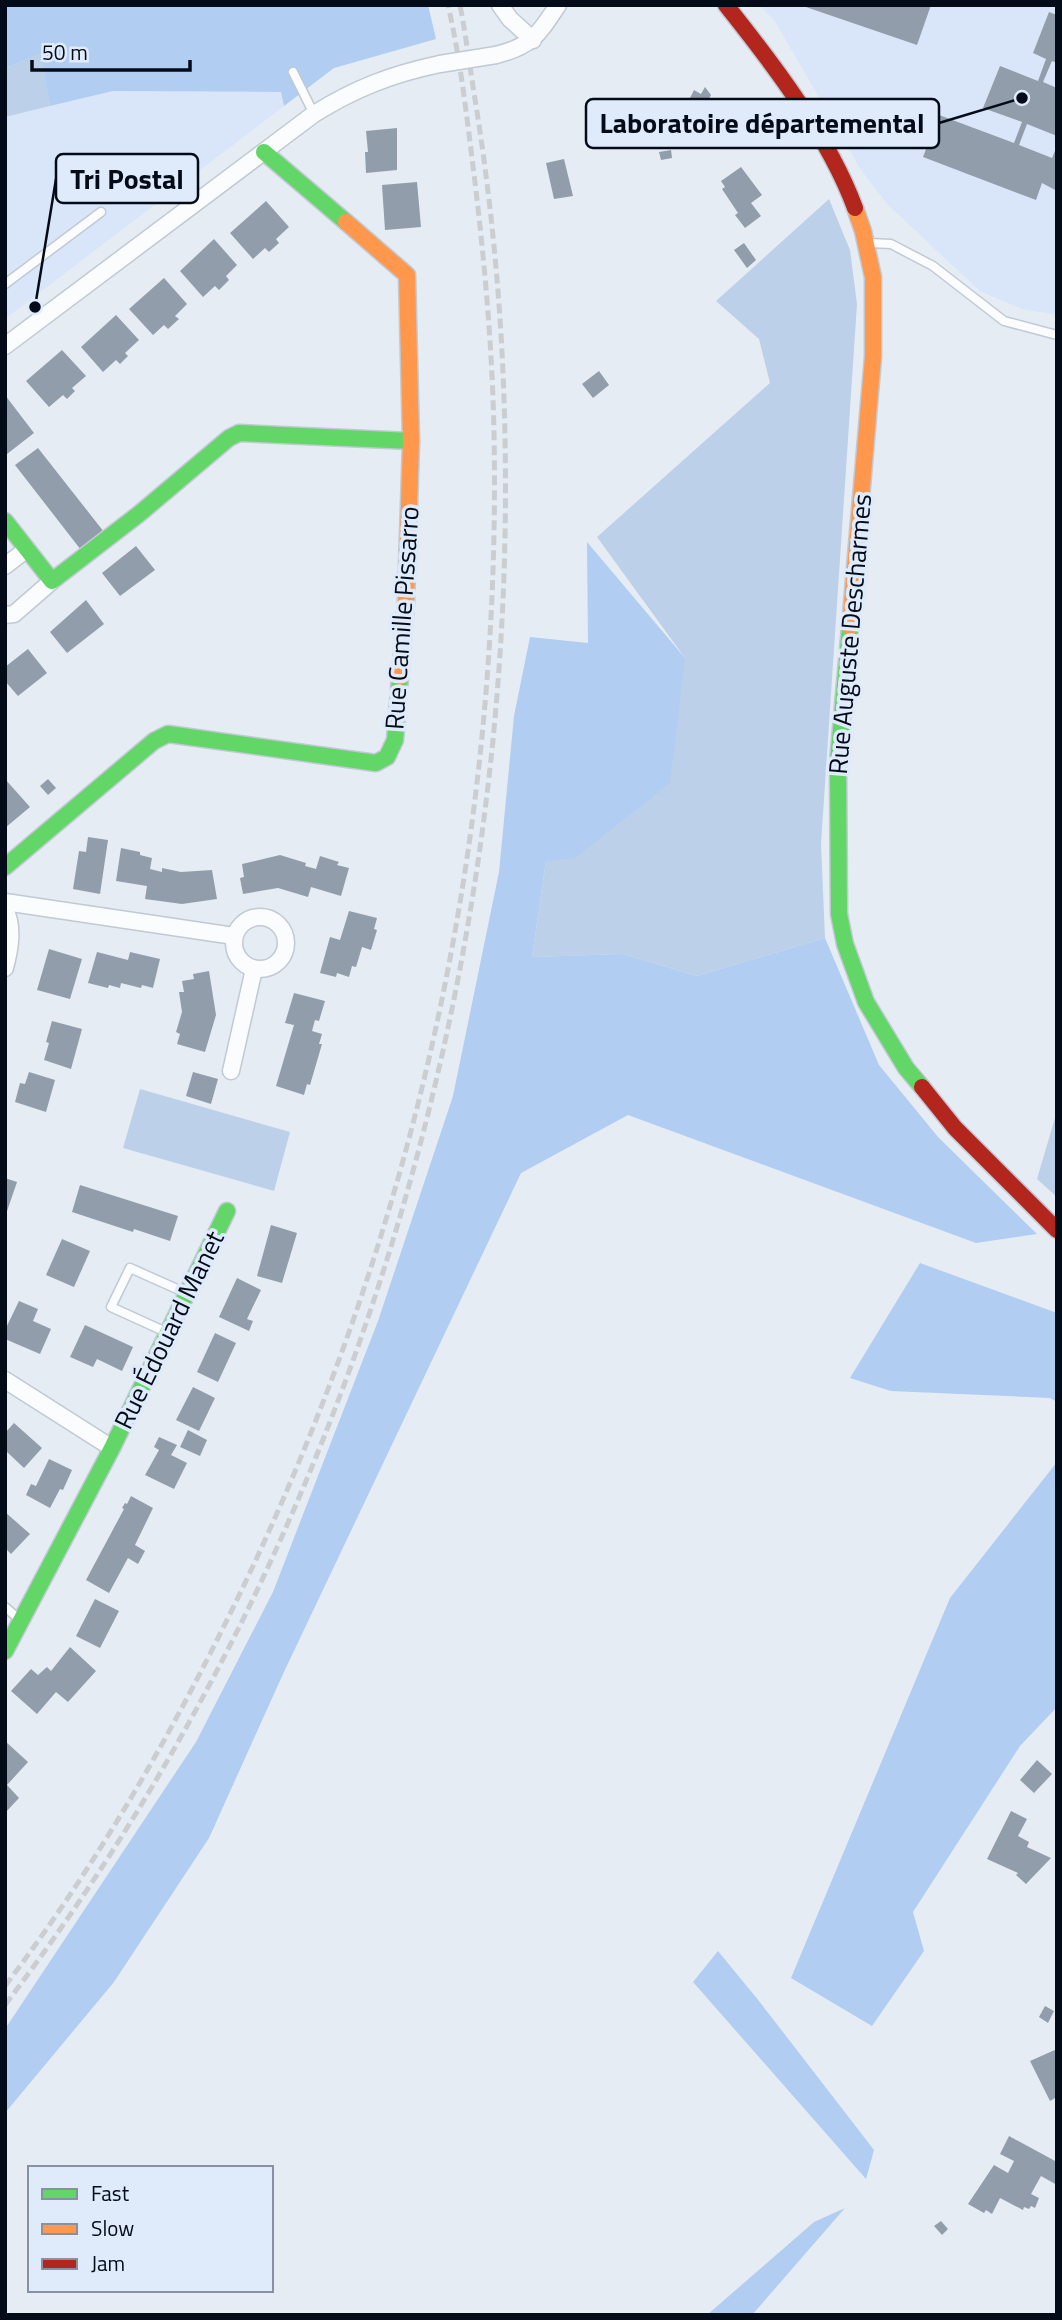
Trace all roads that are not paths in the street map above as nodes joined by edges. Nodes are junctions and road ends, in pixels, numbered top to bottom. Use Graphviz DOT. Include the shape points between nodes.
graph roads {
  1 [pos="500,5"];
  2 [pos="558,5"];
  3 [pos="726,5"];
  4 [pos="533,40"];
  5 [pos="293,72"];
  6 [pos="314,114"];
  7 [pos="264,152"];
  8 [pos="101,212"];
  9 [pos="866,243"];
  10 [pos="5,284"];
  11 [pos="1057,335"];
  12 [pos="5,346"];
  13 [pos="411,441"];
  14 [pos="5,521"];
  15 [pos="27,549"];
  16 [pos="5,566"];
  17 [pos="52,581"];
  18 [pos="5,615"];
  19 [pos="5,867"];
  20 [pos="5,902"];
  21 [pos="5,909"];
  22 [pos="234,936"];
  23 [pos="5,968"];
  24 [pos="254,969"];
  25 [pos="230,1071"];
  26 [pos="227,1211"];
  27 [pos="1057,1230"];
  28 [pos="186,1293"];
  29 [pos="167,1333"];
  30 [pos="5,1380"];
  31 [pos="112,1448"];
  32 [pos="5,1607"];
  33 [pos="18,1628"];
  34 [pos="5,1651"];
  1 -- 4 [label="street"];
  2 -- 4 [label="street"];
  3 -- 9 [label="street, Rue Auguste Descharmes" via="766,55 819,137 847,187"];
  4 -- 6 [label="street, bridge" via="514,51 414,70 356,89"];
  5 -- 6 [label="lane"];
  6 -- 7 [label="street"];
  7 -- 12 [label="street"];
  7 -- 13 [label="street, Rue Camille Pissarro" via="407,275"];
  8 -- 10 [label="lane"];
  9 -- 11 [label="lane" via="891,244 933,267 1004,321"];
  9 -- 27 [label="street, Rue Auguste Descharmes" via="873,277 873,356 838,762 839,915 866,1002 906,1068 955,1128"];
  13 -- 17 [label="street" via="239,433"];
  13 -- 19 [label="street, Rue Camille Pissarro" via="406,601 395,740 387,757 376,763 168,734"];
  14 -- 15 [label="street"];
  15 -- 16 [label="street"];
  15 -- 17 [label="street"];
  17 -- 18 [label="street" via="14,614"];
  20 -- 22 [label="street"];
  21 -- 23 [label="street" via="11,928"];
  22 -- 24 [label="street" via="235,953"];
  22 -- 24 [label="street" via="252,918 269,919 282,930 283,955 271,967"];
  24 -- 25 [label="street"];
  26 -- 28 [label="street, Rue Édouard Manet"];
  28 -- 29 [label="street, Rue Édouard Manet"];
  28 -- 29 [label="lane" via="130,1268 111,1307"];
  29 -- 31 [label="street, Rue Édouard Manet"];
  30 -- 31 [label="street, Rue Édouard Manet"];
  31 -- 33 [label="street, Rue Édouard Manet"];
  32 -- 33 [label="lane"];
  33 -- 34 [label="street, Rue Édouard Manet"];
}
